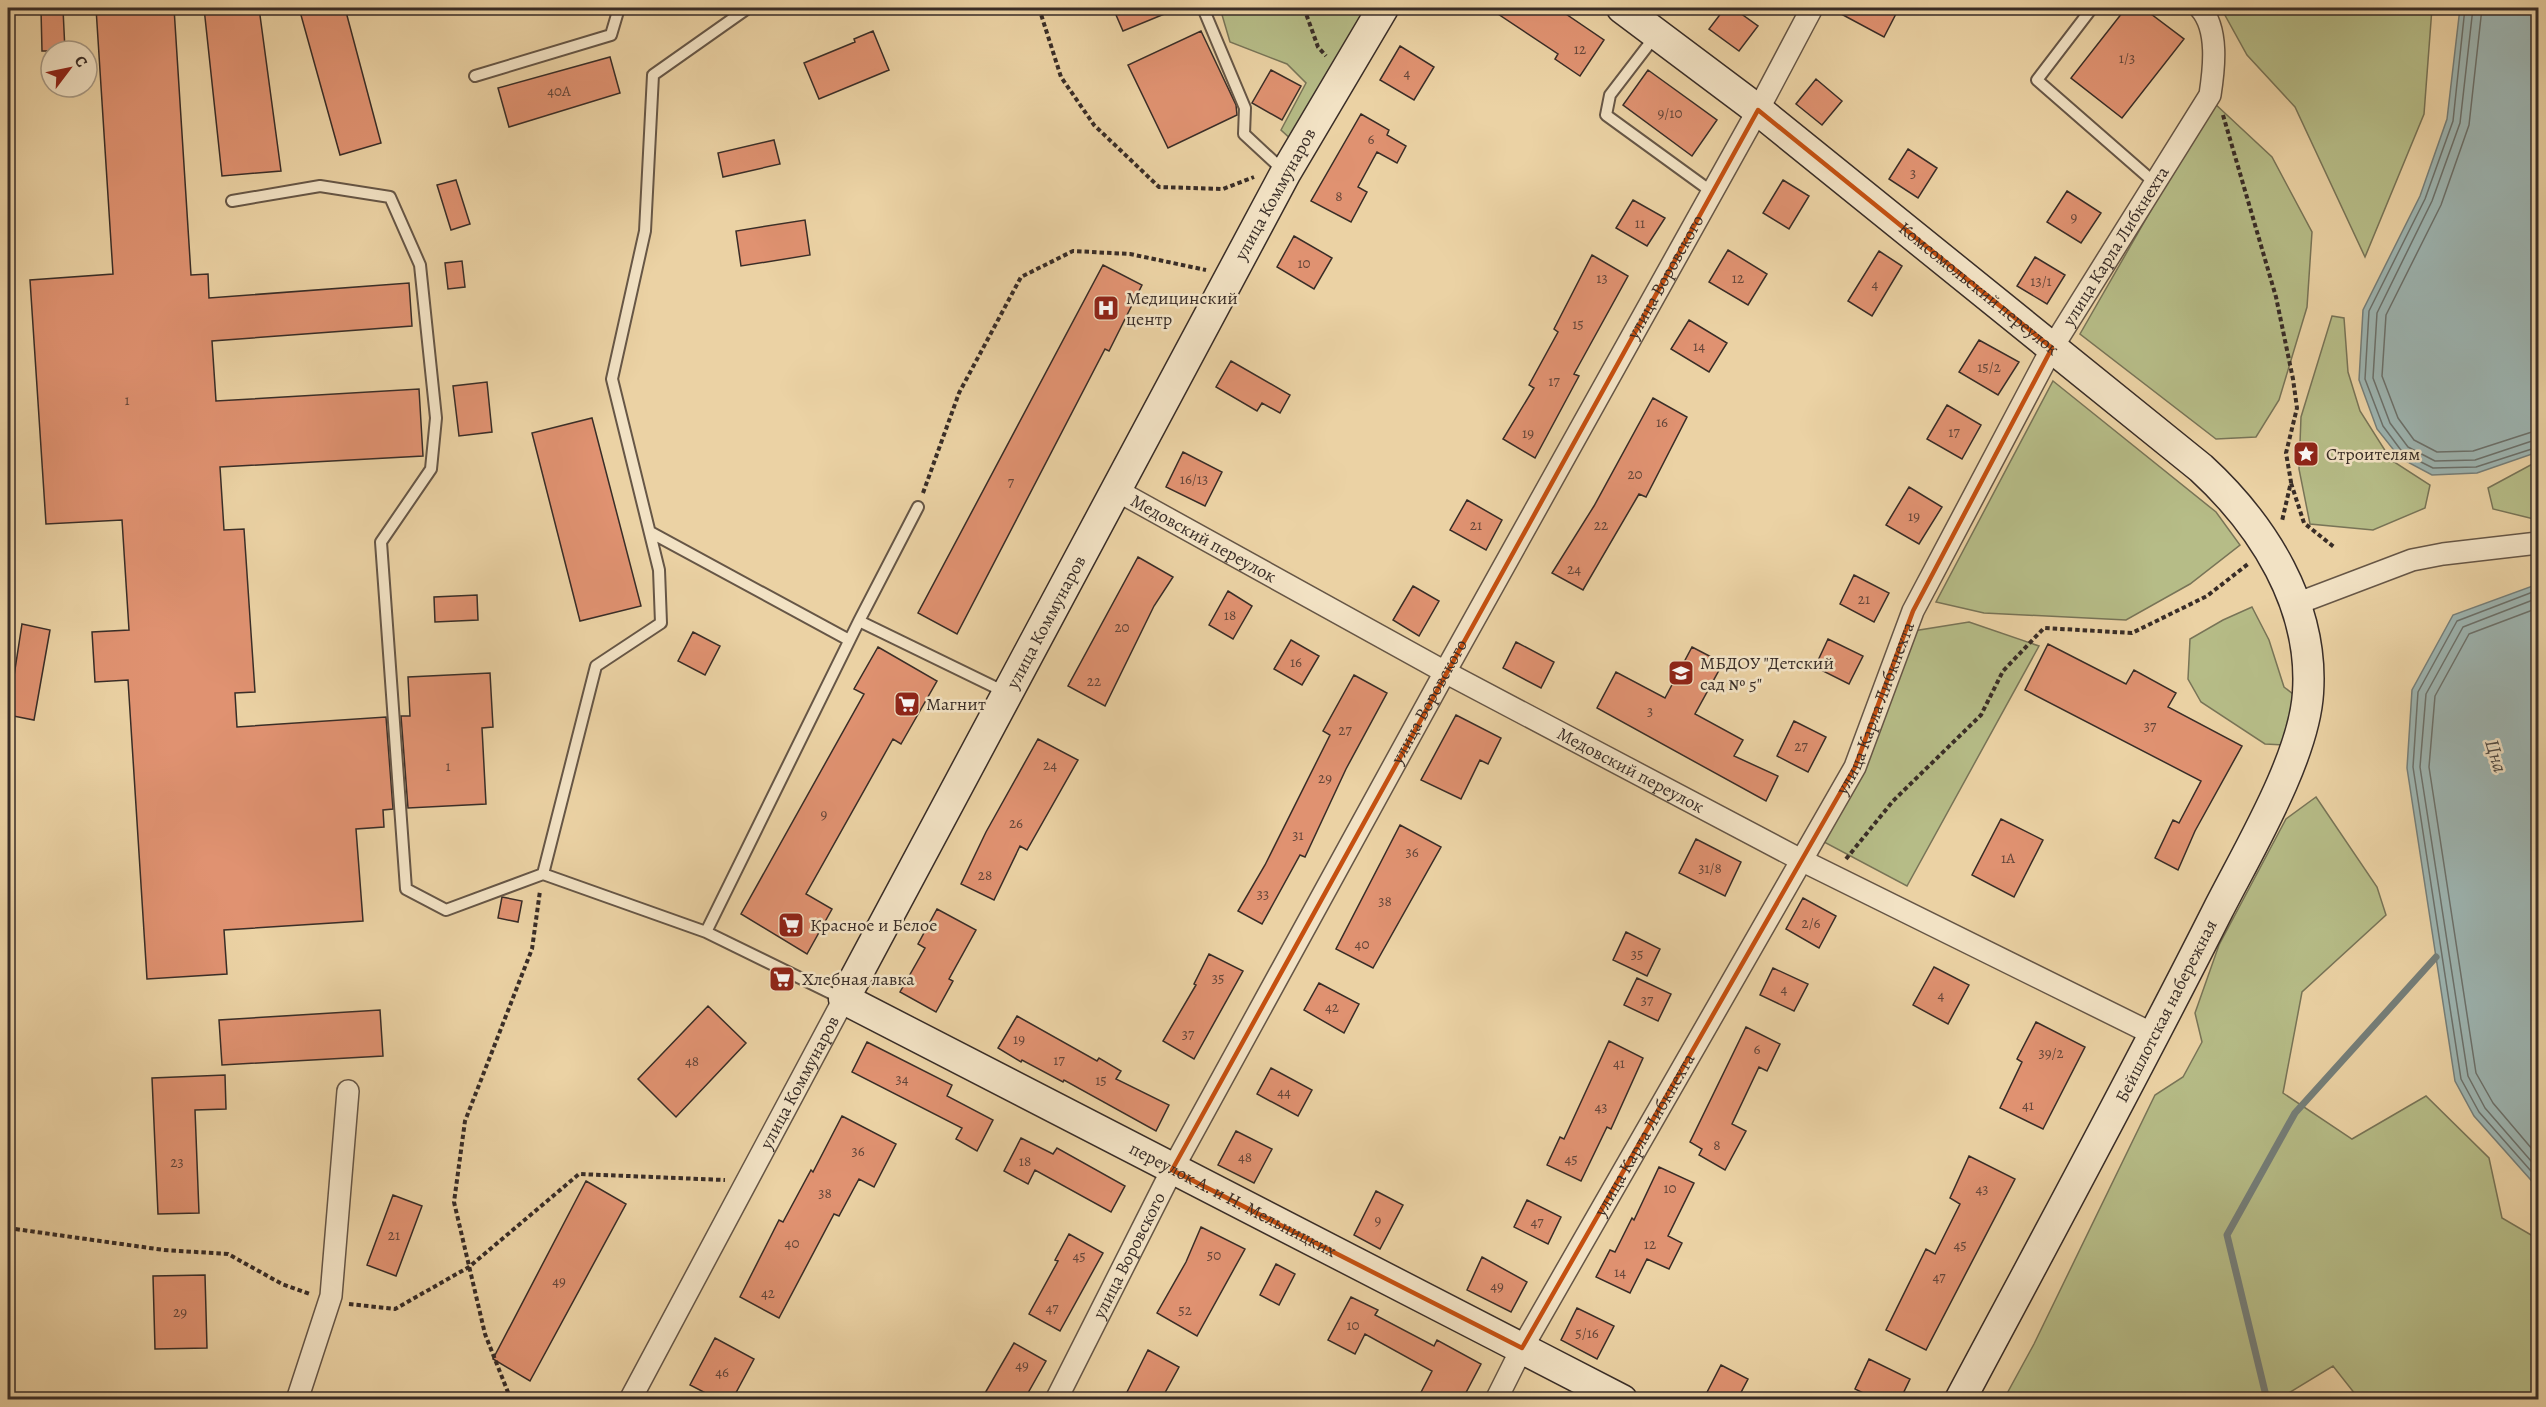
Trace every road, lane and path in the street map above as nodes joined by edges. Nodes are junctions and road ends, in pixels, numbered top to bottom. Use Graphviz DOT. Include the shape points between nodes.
graph roads {
  1 [pos="619,8"];
  2 [pos="748,8"];
  3 [pos="1039,8"];
  4 [pos="1203,8"];
  5 [pos="1304,8"];
  6 [pos="1383,8"];
  7 [pos="1622,8"];
  8 [pos="1812,8"];
  9 [pos="2092,8"];
  10 [pos="2200,8"];
  11 [pos="1656,34"];
  12 [pos="1342,75"];
  13 [pos="475,76"];
  14 [pos="2212,79"];
  15 [pos="1758,110"];
  16 [pos="1283,169"];
  17 [pos="2155,183"];
  18 [pos="1712,192"];
  19 [pos="232,201"];
  20 [pos="1230,275"];
  21 [pos="2052,348"];
  22 [pos="2291,482"];
  23 [pos="1116,490"];
  24 [pos="918,507"];
  25 [pos="650,532"];
  26 [pos="2538,543"];
  27 [pos="2268,547"];
  28 [pos="2334,547"];
  29 [pos="2296,604"];
  30 [pos="859,621"];
  31 [pos="849,640"];
  32 [pos="1445,672"];
  33 [pos="1008,693"];
  34 [pos="1803,861"];
  35 [pos="543,874"];
  36 [pos="1832,876"];
  37 [pos="706,932"];
  38 [pos="844,999"];
  39 [pos="2155,1035"];
  40 [pos="348,1091"];
  41 [pos="1172,1170"];
  42 [pos="747,1181"];
  43 [pos="8,1228"];
  44 [pos="469,1267"];
  45 [pos="329,1301"];
  46 [pos="1522,1348"];
  47 [pos="297,1400"];
  48 [pos="511,1400"];
  49 [pos="630,1400"];
  50 [pos="1056,1400"];
  51 [pos="1496,1400"];
  52 [pos="1622,1400"];
  53 [pos="1960,1400"];
  1 -- 13 [label="lane" via="611,35"];
  2 -- 25 [label="lane" via="653,75 645,231 612,379"];
  3 -- 16 [label="path" via="1061,77 1094,124 1159,186 1224,189"];
  4 -- 16 [label="lane" via="1245,108 1244,134"];
  5 -- 12 [label="path" via="1318,47"];
  6 -- 12 [label="street, улица Коммунаров"];
  7 -- 11 [label="street, Комсомольский переулок"];
  8 -- 15 [label="street, улица Воровского"];
  9 -- 17 [label="lane" via="2037,80"];
  10 -- 14 [label="street, улица Карла Либкнехта" via="2207,15 2213,48"];
  11 -- 15 [label="street, Комсомольский переулок"];
  11 -- 18 [label="lane" via="1610,94 1606,115"];
  12 -- 16 [label="street, улица Коммунаров"];
  14 -- 17 [label="street, улица Карла Либкнехта" via="2210,95"];
  14 -- 22 [label="path" via="2276,297 2293,379 2297,408 2286,453"];
  15 -- 18 [label="street, улица Воровского"];
  15 -- 21 [label="street, Комсомольский переулок"];
  16 -- 20 [label="street, улица Коммунаров"];
  17 -- 21 [label="street, улица Карла Либкнехта"];
  18 -- 32 [label="street, улица Воровского"];
  19 -- 35 [label="lane" via="320,186 390,197 420,265 436,418 431,469 381,543 406,889 446,910"];
  20 -- 23 [label="street, улица Коммунаров"];
  20 -- 24 [label="path" via="1130,254 1074,251 1021,277 959,393"];
  21 -- 27 [label="street, Комсомольский переулок" via="2226,491"];
  21 -- 34 [label="street, улица Карла Либкнехта" via="1913,611 1855,767"];
  22 -- 27 [label="path" via="2281,525"];
  22 -- 28 [label="path" via="2304,523"];
  23 -- 32 [label="street, Медовский переулок"];
  23 -- 33 [label="street, улица Коммунаров"];
  24 -- 30 [label="lane"];
  25 -- 31 [label="lane"];
  25 -- 35 [label="lane" via="658,570 661,623 596,666"];
  26 -- 29 [label="street" via="2412,560"];
  27 -- 29 [label="street, Комсомольский переулок"];
  27 -- 36 [label="path" via="2207,596 2132,633 2044,628 2003,671 1981,716 1893,801"];
  29 -- 39 [label="street, Бейшлотская набережная" via="2309,660 2302,728 2276,795"];
  30 -- 31 [label="lane"];
  30 -- 33 [label="lane"];
  31 -- 37 [label="lane"];
  32 -- 34 [label="street, Медовский переулок"];
  32 -- 41 [label="street, улица Воровского"];
  33 -- 38 [label="street, улица Коммунаров"];
  34 -- 36 [label="street, Медовский переулок"];
  34 -- 46 [label="street, улица Карла Либкнехта"];
  35 -- 37 [label="lane"];
  35 -- 44 [label="path" via="531,949 465,1121 454,1202"];
  36 -- 39 [label="street, Медовский переулок"];
  37 -- 38 [label="lane"];
  38 -- 41 [label="street, переулок А. и Н. Мельницких"];
  38 -- 42 [label="street, улица Коммунаров"];
  39 -- 53 [label="street, Бейшлотская набережная"];
  40 -- 45 [label="street"];
  41 -- 46 [label="street, переулок А. и Н. Мельницких"];
  41 -- 50 [label="street, улица Воровского"];
  42 -- 44 [label="path" via="579,1174"];
  42 -- 49 [label="street, улица Коммунаров"];
  43 -- 45 [label="path" via="164,1250 228,1254 282,1284"];
  44 -- 45 [label="path" via="395,1309"];
  44 -- 48 [label="path" via="485,1334"];
  45 -- 47 [label="street"];
  46 -- 51 [label="street, улица Карла Либкнехта"];
  46 -- 52 [label="street, переулок А. и Н. Мельницких"];
}
